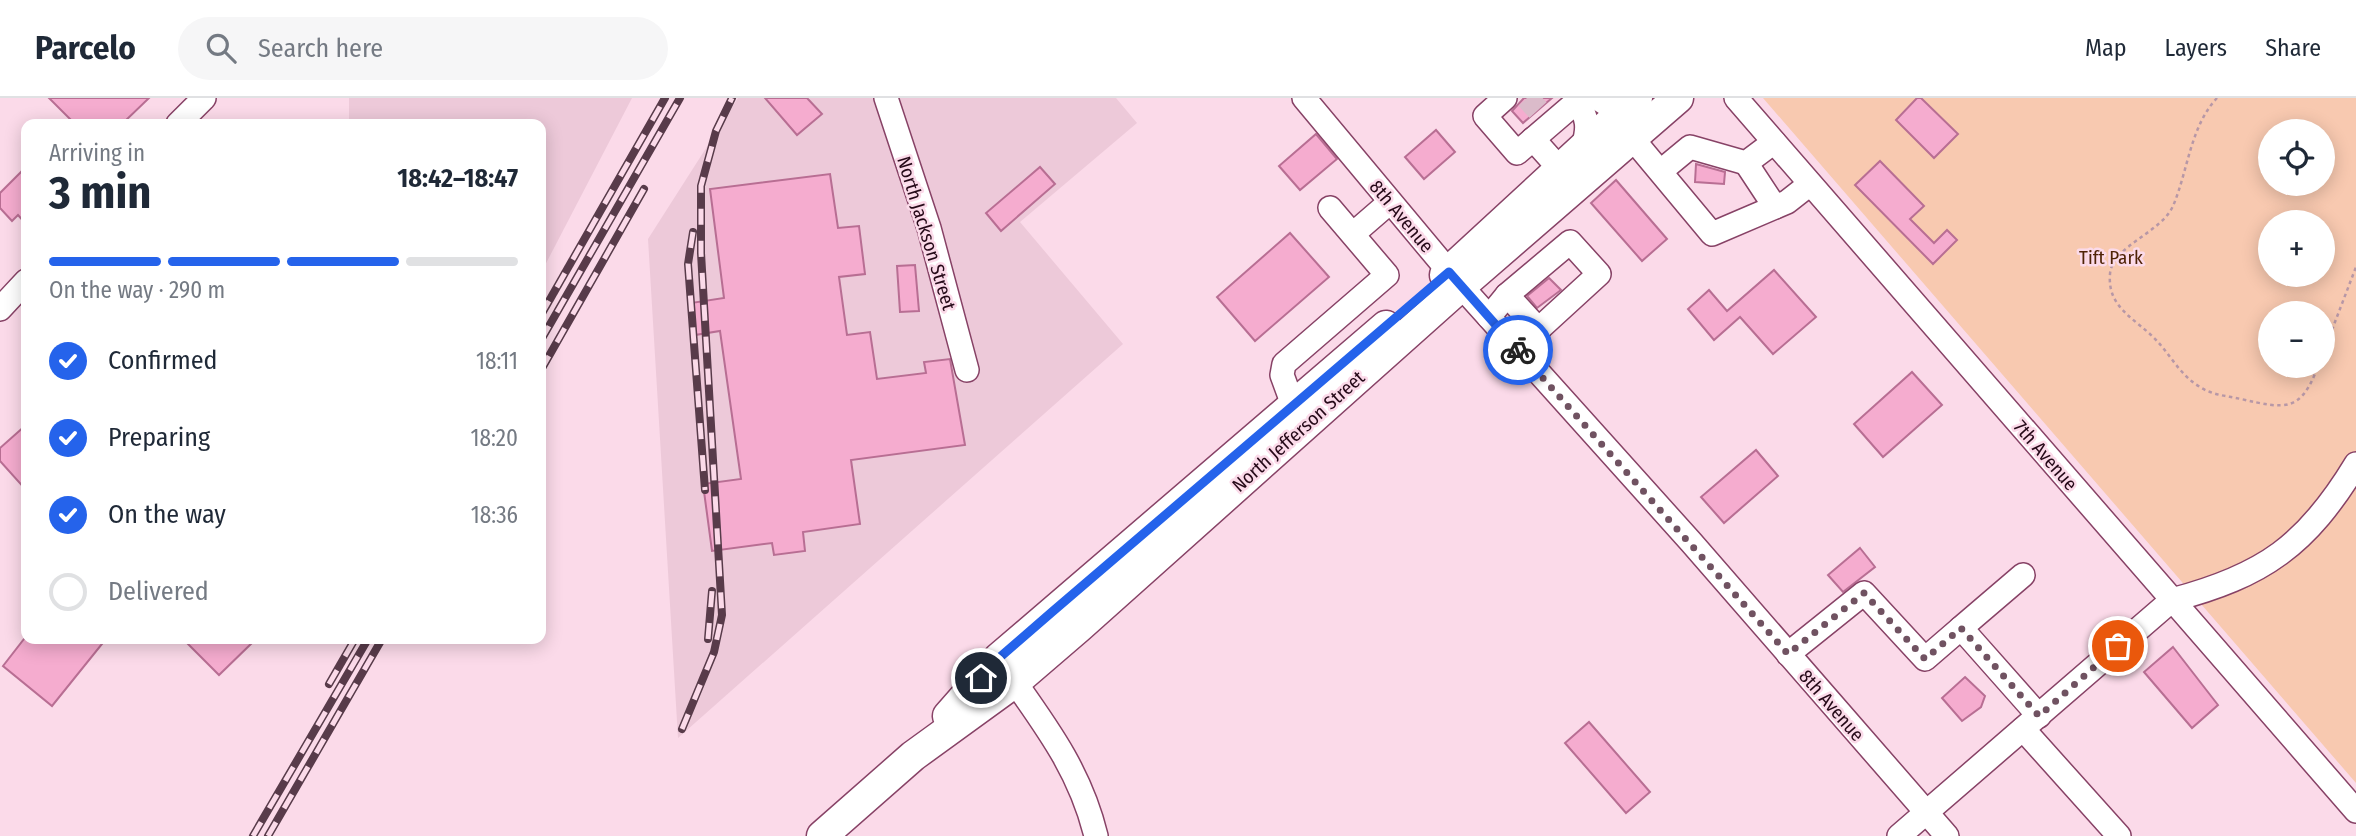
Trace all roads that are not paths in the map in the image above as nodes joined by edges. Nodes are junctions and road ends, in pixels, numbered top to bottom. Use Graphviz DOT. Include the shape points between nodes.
graph roads {
  1 [pos="204,98"];
  2 [pos="886,98"];
  3 [pos="1304,98"];
  4 [pos="1505,98"];
  5 [pos="1678,98"];
  6 [pos="1735,98"];
  7 [pos="1577,100"];
  8 [pos="1634,101"];
  9 [pos="183,119"];
  10 [pos="1540,124"];
  11 [pos="1632,138"];
  12 [pos="1774,142"];
  13 [pos="1583,146"];
  14 [pos="1745,163"];
  15 [pos="1559,168"];
  16 [pos="1661,171"];
  17 [pos="1810,184"];
  18 [pos="1390,202"];
  19 [pos="1775,207"];
  20 [pos="1330,208"];
  21 [pos="1353,234"];
  22 [pos="1513,241"];
  23 [pos="1539,268"];
  24 [pos="1455,279"];
  25 [pos="21,286"];
  26 [pos="1507,295"];
  27 [pos="0,309"];
  28 [pos="1489,317"];
  29 [pos="1539,330"];
  30 [pos="1517,349"];
  31 [pos="967,370"];
  32 [pos="1293,405"];
  33 [pos="2356,464"];
  34 [pos="2023,575"];
  35 [pos="2172,600"];
  36 [pos="1961,628"];
  37 [pos="1788,654"];
  38 [pos="1007,670"];
  39 [pos="2031,722"];
  40 [pos="2356,811"];
  41 [pos="1925,813"];
  42 [pos="822,836"];
  43 [pos="1096,836"];
  44 [pos="1899,836"];
  45 [pos="1947,836"];
  46 [pos="2119,836"];
  1 -- 9 [label="street"];
  2 -- 31 [label="street, North Jackson Street" via="929,228"];
  3 -- 18 [label="street, 8th Avenue"];
  4 -- 10 [label="street" via="1485,116 1517,153"];
  5 -- 11 [label="main road, North Jefferson Street"];
  6 -- 12 [label="street, 7th Avenue"];
  7 -- 8 [label="street" via="1612,108"];
  7 -- 10 [label="street"];
  7 -- 13 [label="street" via="1588,131"];
  8 -- 13 [label="main road, North Jefferson Street"];
  10 -- 15 [label="street"];
  11 -- 16 [label="street"];
  11 -- 22 [label="main road, North Jefferson Street"];
  12 -- 14 [label="street"];
  12 -- 17 [label="street, 7th Avenue"];
  13 -- 15 [label="main road, North Jefferson Street"];
  14 -- 16 [label="street" via="1690,146"];
  14 -- 19 [label="street"];
  15 -- 24 [label="main road, North Jefferson Street"];
  16 -- 19 [label="street" via="1712,234"];
  17 -- 19 [label="street"];
  17 -- 35 [label="street, 7th Avenue"];
  18 -- 21 [label="street"];
  18 -- 24 [label="street, 8th Avenue"];
  20 -- 21 [label="street"];
  21 -- 32 [label="street" via="1387,275 1284,364 1282,375"];
  22 -- 23 [label="street"];
  22 -- 24 [label="main road, North Jefferson Street"];
  23 -- 26 [label="street"];
  23 -- 29 [label="street" via="1570,242 1599,274"];
  24 -- 28 [label="street, 8th Avenue"];
  24 -- 32 [label="main road, North Jefferson Street"];
  24 -- 38 [label="main road, North Jefferson Street"];
  25 -- 27 [label="street"];
  26 -- 28 [label="street"];
  26 -- 29 [label="street"];
  28 -- 30 [label="street, 8th Avenue"];
  29 -- 30 [label="street"];
  30 -- 37 [label="street, 8th Avenue"];
  32 -- 38 [label="main road, North Jefferson Street"];
  33 -- 35 [label="street" via="2317,522 2280,555 2218,588"];
  34 -- 36 [label="street"];
  35 -- 39 [label="street"];
  35 -- 40 [label="street, 7th Avenue"];
  36 -- 37 [label="street" via="1925,659 1864,593"];
  36 -- 39 [label="street"];
  37 -- 41 [label="street, 8th Avenue"];
  38 -- 42 [label="main road, North Jefferson Street"];
  38 -- 43 [label="street" via="1070,762"];
  39 -- 41 [label="street"];
  39 -- 46 [label="street"];
  41 -- 44 [label="street"];
  41 -- 45 [label="street, 8th Avenue"];
}
